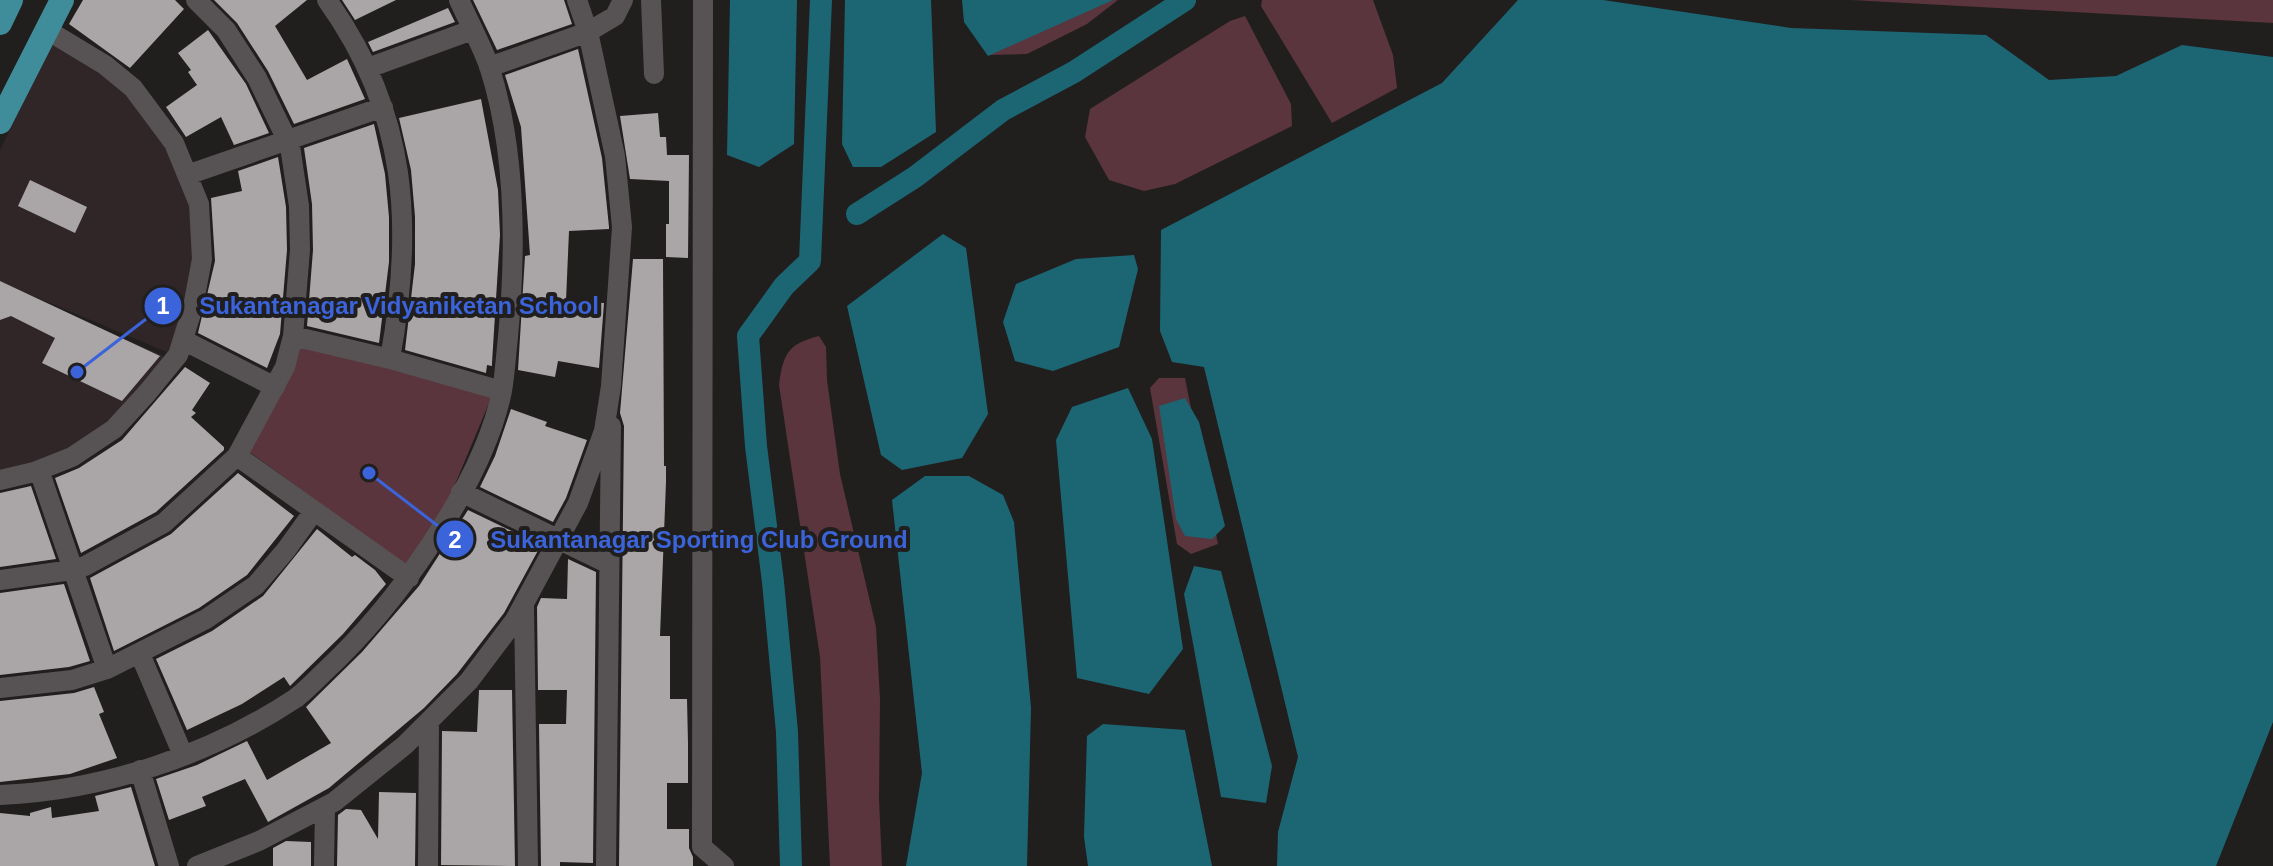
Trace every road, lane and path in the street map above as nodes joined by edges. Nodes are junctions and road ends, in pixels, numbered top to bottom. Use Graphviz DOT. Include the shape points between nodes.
graph roads {
  1 [pos="11,0"];
  2 [pos="62,0"];
  3 [pos="196,0"];
  4 [pos="327,0"];
  5 [pos="459,0"];
  6 [pos="577,0"];
  7 [pos="623,0"];
  8 [pos="651,0"];
  9 [pos="703,0"];
  10 [pos="0,23"];
  11 [pos="47,30"];
  12 [pos="472,30"];
  13 [pos="588,32"];
  14 [pos="489,67"];
  15 [pos="368,68"];
  16 [pos="654,74"];
  17 [pos="383,107"];
  18 [pos="0,122"];
  19 [pos="286,139"];
  20 [pos="187,175"];
  21 [pos="293,336"];
  22 [pos="183,340"];
  23 [pos="390,359"];
  24 [pos="611,386"];
  25 [pos="275,387"];
  26 [pos="502,391"];
  27 [pos="237,456"];
  28 [pos="39,470"];
  29 [pos="0,480"];
  30 [pos="461,492"];
  31 [pos="314,511"];
  32 [pos="559,541"];
  33 [pos="609,564"];
  34 [pos="72,570"];
  35 [pos="409,578"];
  36 [pos="0,580"];
  37 [pos="524,604"];
  38 [pos="140,654"];
  39 [pos="107,669"];
  40 [pos="0,688"];
  41 [pos="429,721"];
  42 [pos="183,755"];
  43 [pos="140,770"];
  44 [pos="0,795"];
  45 [pos="325,807"];
  46 [pos="222,861"];
  47 [pos="169,866"];
  48 [pos="197,866"];
  49 [pos="324,866"];
  50 [pos="428,866"];
  51 [pos="528,866"];
  52 [pos="606,866"];
  53 [pos="724,866"];
  1 -- 10 [label="main road"];
  2 -- 11 [label="main road"];
  3 -- 19 [label="street" via="226,30 257,78"];
  4 -- 15 [label="street"];
  5 -- 12 [label="street"];
  6 -- 13 [label="street"];
  7 -- 13 [label="street" via="615,16"];
  8 -- 16 [label="street"];
  9 -- 53 [label="street" via="702,847"];
  11 -- 18 [label="main road"];
  11 -- 20 [label="street" via="133,88 174,143"];
  12 -- 14 [label="street"];
  12 -- 15 [label="street"];
  13 -- 14 [label="street"];
  13 -- 24 [label="street" via="615,156 622,227"];
  14 -- 26 [label="street" via="506,143 512,231"];
  15 -- 17 [label="street"];
  17 -- 19 [label="street"];
  17 -- 23 [label="street" via="401,192 398,317"];
  19 -- 20 [label="street"];
  19 -- 21 [label="street" via="299,206"];
  20 -- 22 [label="street" via="199,204 202,259"];
  21 -- 23 [label="street"];
  21 -- 25 [label="street"];
  22 -- 25 [label="street"];
  22 -- 28 [label="street" via="178,355 114,429 72,457"];
  23 -- 26 [label="street"];
  24 -- 32 [label="street" via="604,431"];
  24 -- 33 [label="street"];
  25 -- 27 [label="street"];
  26 -- 30 [label="street" via="490,432"];
  27 -- 31 [label="street"];
  27 -- 34 [label="street" via="164,523"];
  28 -- 29 [label="street"];
  28 -- 34 [label="street"];
  30 -- 32 [label="street"];
  30 -- 35 [label="street"];
  31 -- 35 [label="street"];
  31 -- 38 [label="street" via="256,585"];
  32 -- 33 [label="street"];
  32 -- 37 [label="street"];
  33 -- 52 [label="street"];
  34 -- 36 [label="street"];
  34 -- 39 [label="street"];
  35 -- 42 [label="street" via="298,697"];
  37 -- 41 [label="street" via="469,681"];
  37 -- 51 [label="street"];
  38 -- 39 [label="street"];
  38 -- 42 [label="street"];
  39 -- 40 [label="street" via="72,680"];
  41 -- 45 [label="street"];
  41 -- 50 [label="street"];
  42 -- 43 [label="street"];
  43 -- 44 [label="street" via="29,794"];
  43 -- 47 [label="street"];
  45 -- 46 [label="street"];
  45 -- 49 [label="street"];
  46 -- 48 [label="street"];
}
